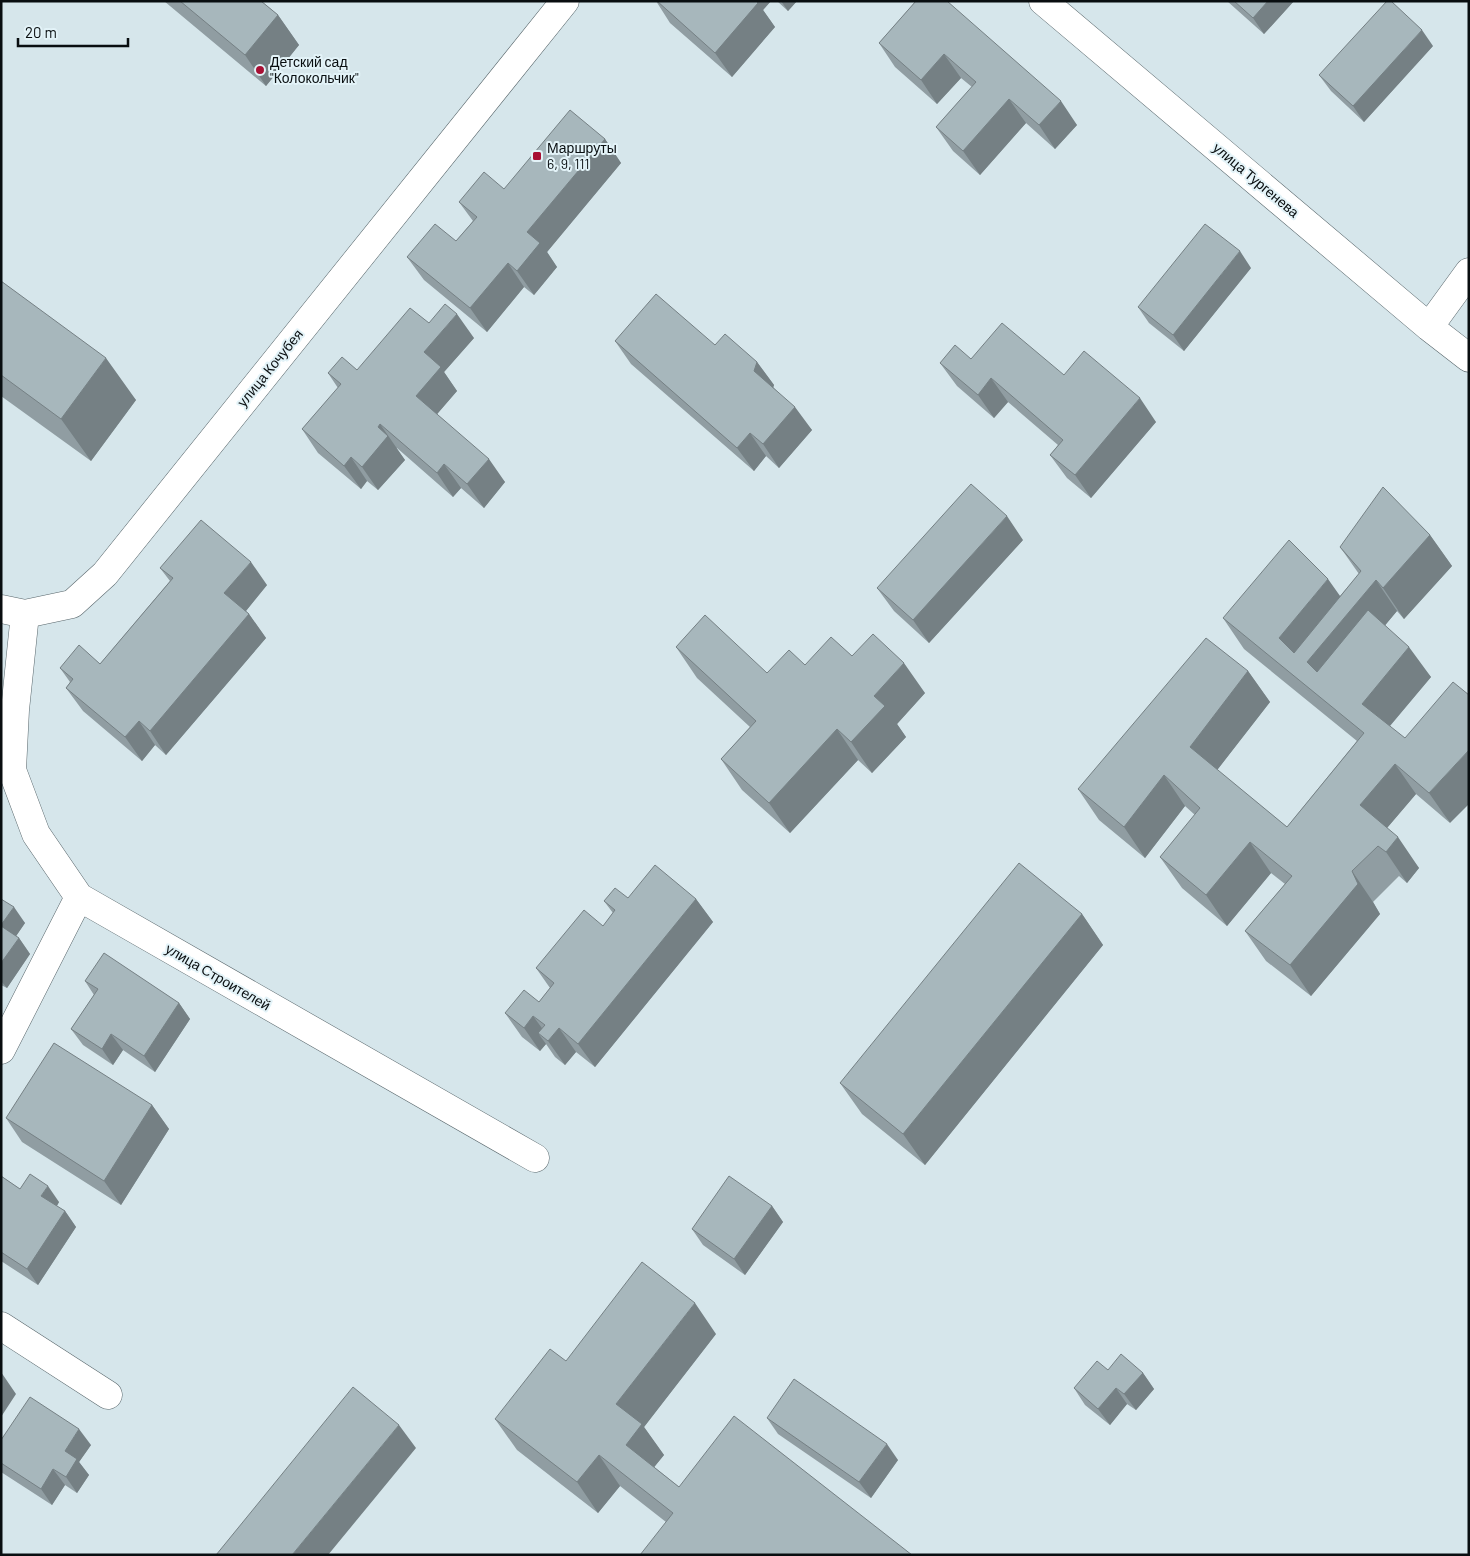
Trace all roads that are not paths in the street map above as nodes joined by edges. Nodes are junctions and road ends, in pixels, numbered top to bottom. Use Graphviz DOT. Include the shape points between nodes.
graph roads {
  1 [pos="565,1"];
  2 [pos="1044,1"];
  3 [pos="1469,272"];
  4 [pos="1429,327"];
  5 [pos="1469,358"];
  6 [pos="13,611"];
  7 [pos="8,715"];
  8 [pos="80,897"];
  9 [pos="1,1050"];
  10 [pos="535,1158"];
  11 [pos="1,1326"];
  12 [pos="108,1396"];
  1 -- 6 [label="street, улица Кочубея" via="104,574 72,604"];
  2 -- 4 [label="street, улица Тургенева"];
  3 -- 4 [label="street"];
  4 -- 5 [label="street, улица Тургенева"];
  6 -- 7 [label="street, улица Кочубея"];
  7 -- 8 [label="street, улица Строителей" via="12,770 36,834"];
  8 -- 9 [label="street"];
  8 -- 10 [label="street, улица Строителей"];
  11 -- 12 [label="street"];
}
